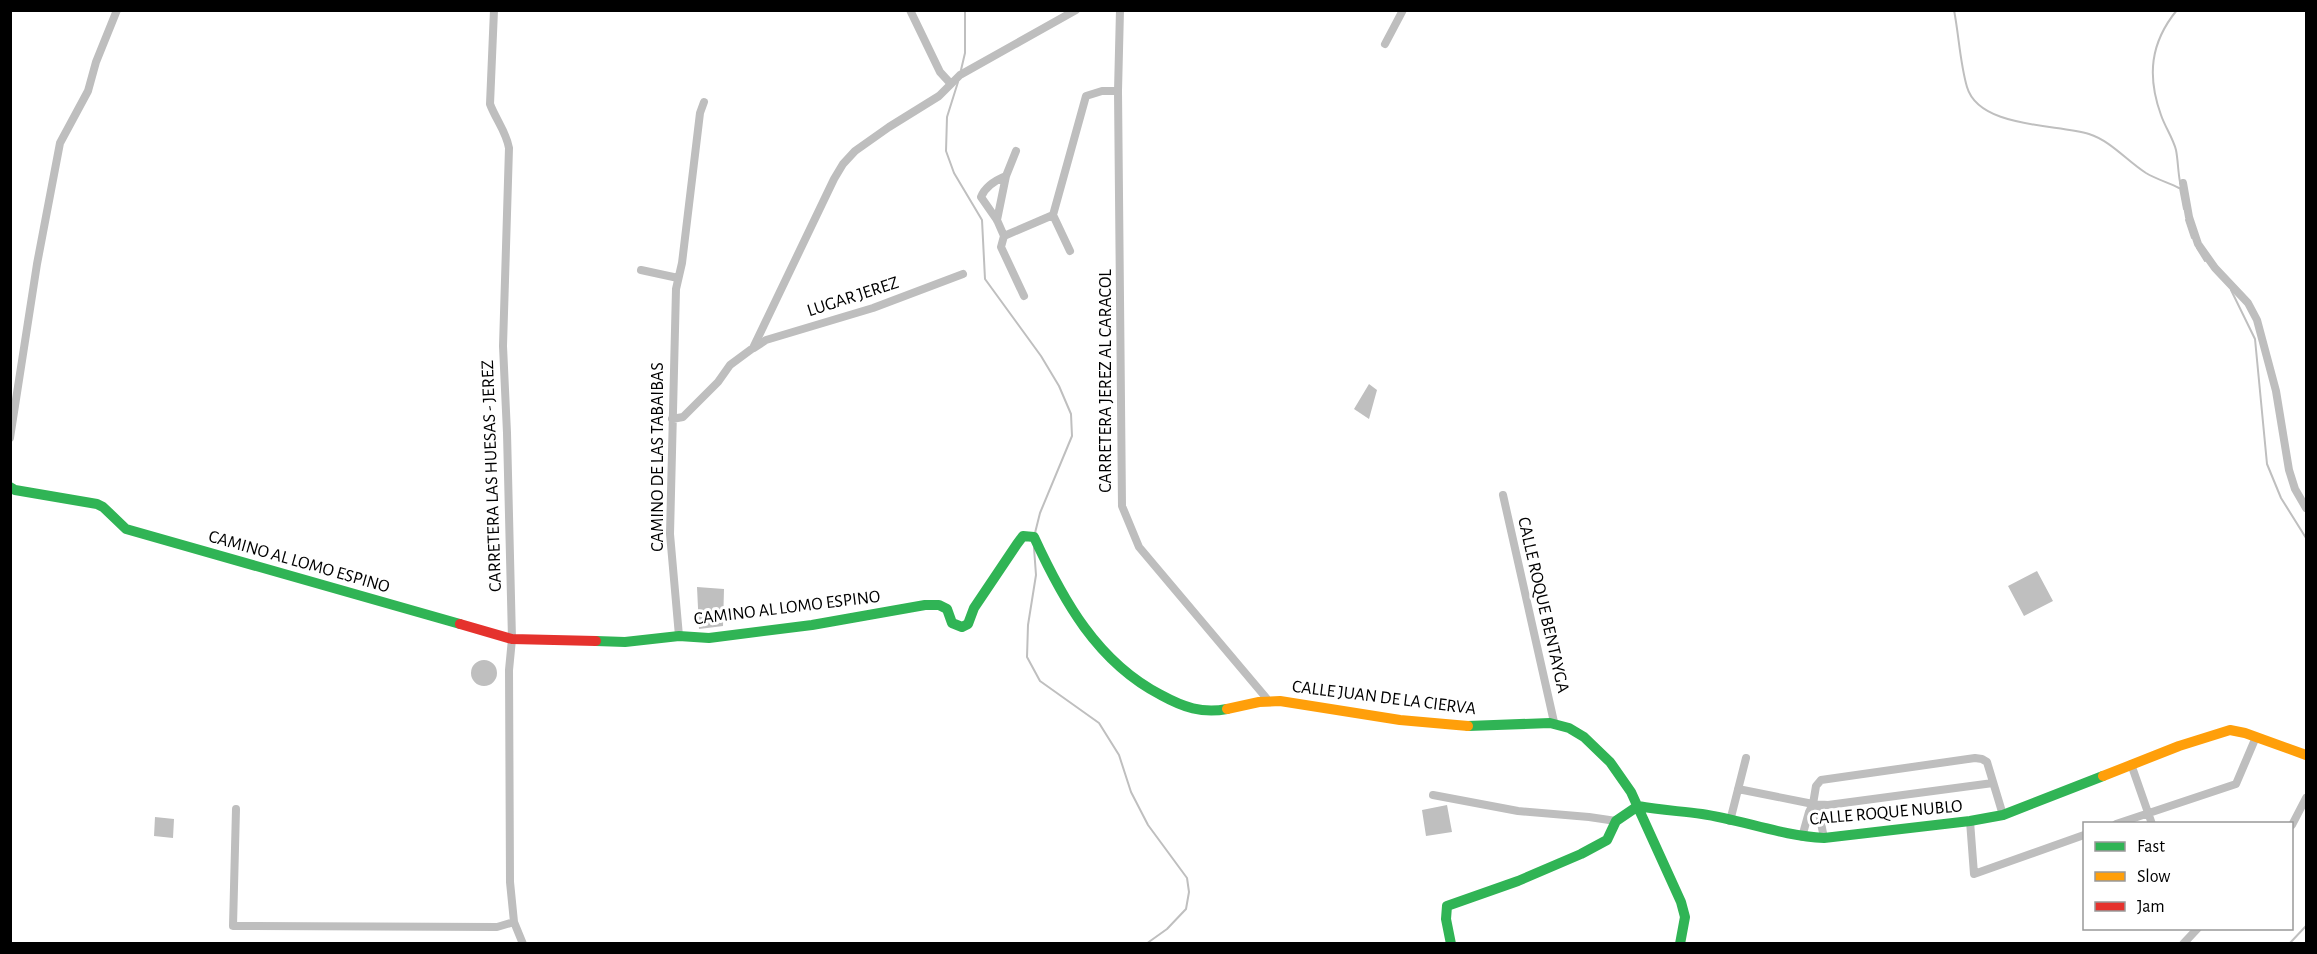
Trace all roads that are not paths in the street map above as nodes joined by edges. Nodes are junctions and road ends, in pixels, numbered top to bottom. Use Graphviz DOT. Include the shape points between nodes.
graph roads {
  1 [pos="117,10"];
  2 [pos="494,10"];
  3 [pos="910,10"];
  4 [pos="1076,10"];
  5 [pos="1119,10"];
  6 [pos="1403,10"];
  7 [pos="1385,44"];
  8 [pos="951,84"];
  9 [pos="1118,91"];
  10 [pos="704,102"];
  11 [pos="1016,151"];
  12 [pos="1006,176"];
  13 [pos="2183,183"];
  14 [pos="1053,215"];
  15 [pos="997,220"];
  16 [pos="1004,236"];
  17 [pos="1070,251"];
  18 [pos="641,270"];
  19 [pos="963,274"];
  20 [pos="678,278"];
  21 [pos="1024,296"];
  22 [pos="753,348"];
  23 [pos="672,419"];
  24 [pos="10,438"];
  25 [pos="10,487"];
  26 [pos="1503,495"];
  27 [pos="2307,508"];
  28 [pos="679,636"];
  29 [pos="512,639"];
  30 [pos="1269,700"];
  31 [pos="1554,722"];
  32 [pos="2256,737"];
  33 [pos="2307,755"];
  34 [pos="1746,758"];
  35 [pos="2131,764"];
  36 [pos="1993,783"];
  37 [pos="1738,789"];
  38 [pos="1433,795"];
  39 [pos="2307,798"];
  40 [pos="1814,804"];
  41 [pos="1638,806"];
  42 [pos="236,809"];
  43 [pos="2148,812"];
  44 [pos="2003,815"];
  45 [pos="1616,821"];
  46 [pos="1730,821"];
  47 [pos="1970,821"];
  48 [pos="2121,822"];
  49 [pos="2151,822"];
  50 [pos="2293,823"];
  51 [pos="2083,836"];
  52 [pos="1802,837"];
  53 [pos="1824,838"];
  54 [pos="514,922"];
  55 [pos="2196,930"];
  56 [pos="523,944"];
  57 [pos="1451,944"];
  58 [pos="1680,944"];
  59 [pos="2183,944"];
  1 -- 24 [label="street" via="88,91 60,143"];
  2 -- 29 [label="street, CARRETERA LAS HUESAS - JEREZ" via="490,104 509,148 502,346"];
  3 -- 8 [label="street" via="940,72"];
  4 -- 8 [label="street" via="960,75"];
  5 -- 9 [label="street, CARRETERA JEREZ AL CARACOL"];
  6 -- 7 [label="street"];
  8 -- 22 [label="street" via="843,164"];
  9 -- 14 [label="street" via="1086,96"];
  9 -- 30 [label="street, CARRETERA JEREZ AL CARACOL" via="1122,506 1139,547"];
  10 -- 20 [label="street, CAMINO DE LAS TABAIBAS"];
  11 -- 12 [label="street"];
  12 -- 15 [label="street"];
  12 -- 15 [label="street" via="981,197"];
  13 -- 27 [label="street" via="2198,244 2248,303 2257,320 2276,391 2289,470"];
  14 -- 16 [label="street"];
  14 -- 17 [label="street"];
  15 -- 16 [label="street"];
  16 -- 21 [label="street" via="1001,247"];
  18 -- 20 [label="street"];
  19 -- 22 [label="street, LUGAR JEREZ" via="873,308 766,340"];
  20 -- 23 [label="street, CAMINO DE LAS TABAIBAS"];
  22 -- 23 [label="street" via="730,365 683,417"];
  23 -- 28 [label="street, CAMINO DE LAS TABAIBAS" via="670,534"];
  25 -- 29 [label="street, CAMINO AL LOMO ESPINO" via="97,504 126,529"];
  26 -- 31 [label="street, CALLE ROQUE BENTAYGA"];
  28 -- 29 [label="street, CAMINO AL LOMO ESPINO" via="625,642"];
  28 -- 30 [label="street, CAMINO AL LOMO ESPINO" via="709,638 932,605 947,609 952,623 962,627 968,624 974,608 1017,544 1029,535 1034,537 1056,587 1075,617 1143,687 1203,711"];
  29 -- 54 [label="street, CARRETERA LAS HUESAS - JEREZ" via="508,669 510,882"];
  30 -- 31 [label="street, CALLE JUAN DE LA CIERVA" via="1477,726"];
  31 -- 41 [label="street, CALLE JUAN DE LA CIERVA" via="1567,726 1597,747"];
  32 -- 33 [label="street, CALLE ROQUE NUBLO"];
  32 -- 35 [label="street, CALLE ROQUE NUBLO" via="2230,730"];
  32 -- 43 [label="street" via="2236,784"];
  34 -- 37 [label="street"];
  35 -- 43 [label="street"];
  35 -- 44 [label="street, CALLE ROQUE NUBLO"];
  36 -- 40 [label="street"];
  36 -- 40 [label="street" via="1987,762 1975,758 1826,778 1816,786"];
  36 -- 44 [label="street"];
  37 -- 40 [label="street"];
  37 -- 46 [label="street"];
  38 -- 45 [label="street" via="1518,811"];
  39 -- 50 [label="street"];
  40 -- 52 [label="street"];
  40 -- 53 [label="street"];
  41 -- 45 [label="street"];
  41 -- 46 [label="street, CALLE ROQUE NUBLO"];
  41 -- 58 [label="street, CALLE JUAN DE LA CIERVA" via="1685,915"];
  42 -- 54 [label="street" via="233,926 497,927"];
  43 -- 48 [label="street"];
  43 -- 49 [label="street"];
  44 -- 47 [label="street, CALLE ROQUE NUBLO"];
  45 -- 57 [label="street" via="1606,840 1581,854 1447,906"];
  46 -- 52 [label="street, CALLE ROQUE NUBLO"];
  47 -- 51 [label="street" via="1974,874"];
  47 -- 53 [label="street, CALLE ROQUE NUBLO"];
  52 -- 53 [label="street, CALLE ROQUE NUBLO"];
  54 -- 56 [label="street, CARRETERA LAS HUESAS - JEREZ"];
  55 -- 59 [label="street"];
}
